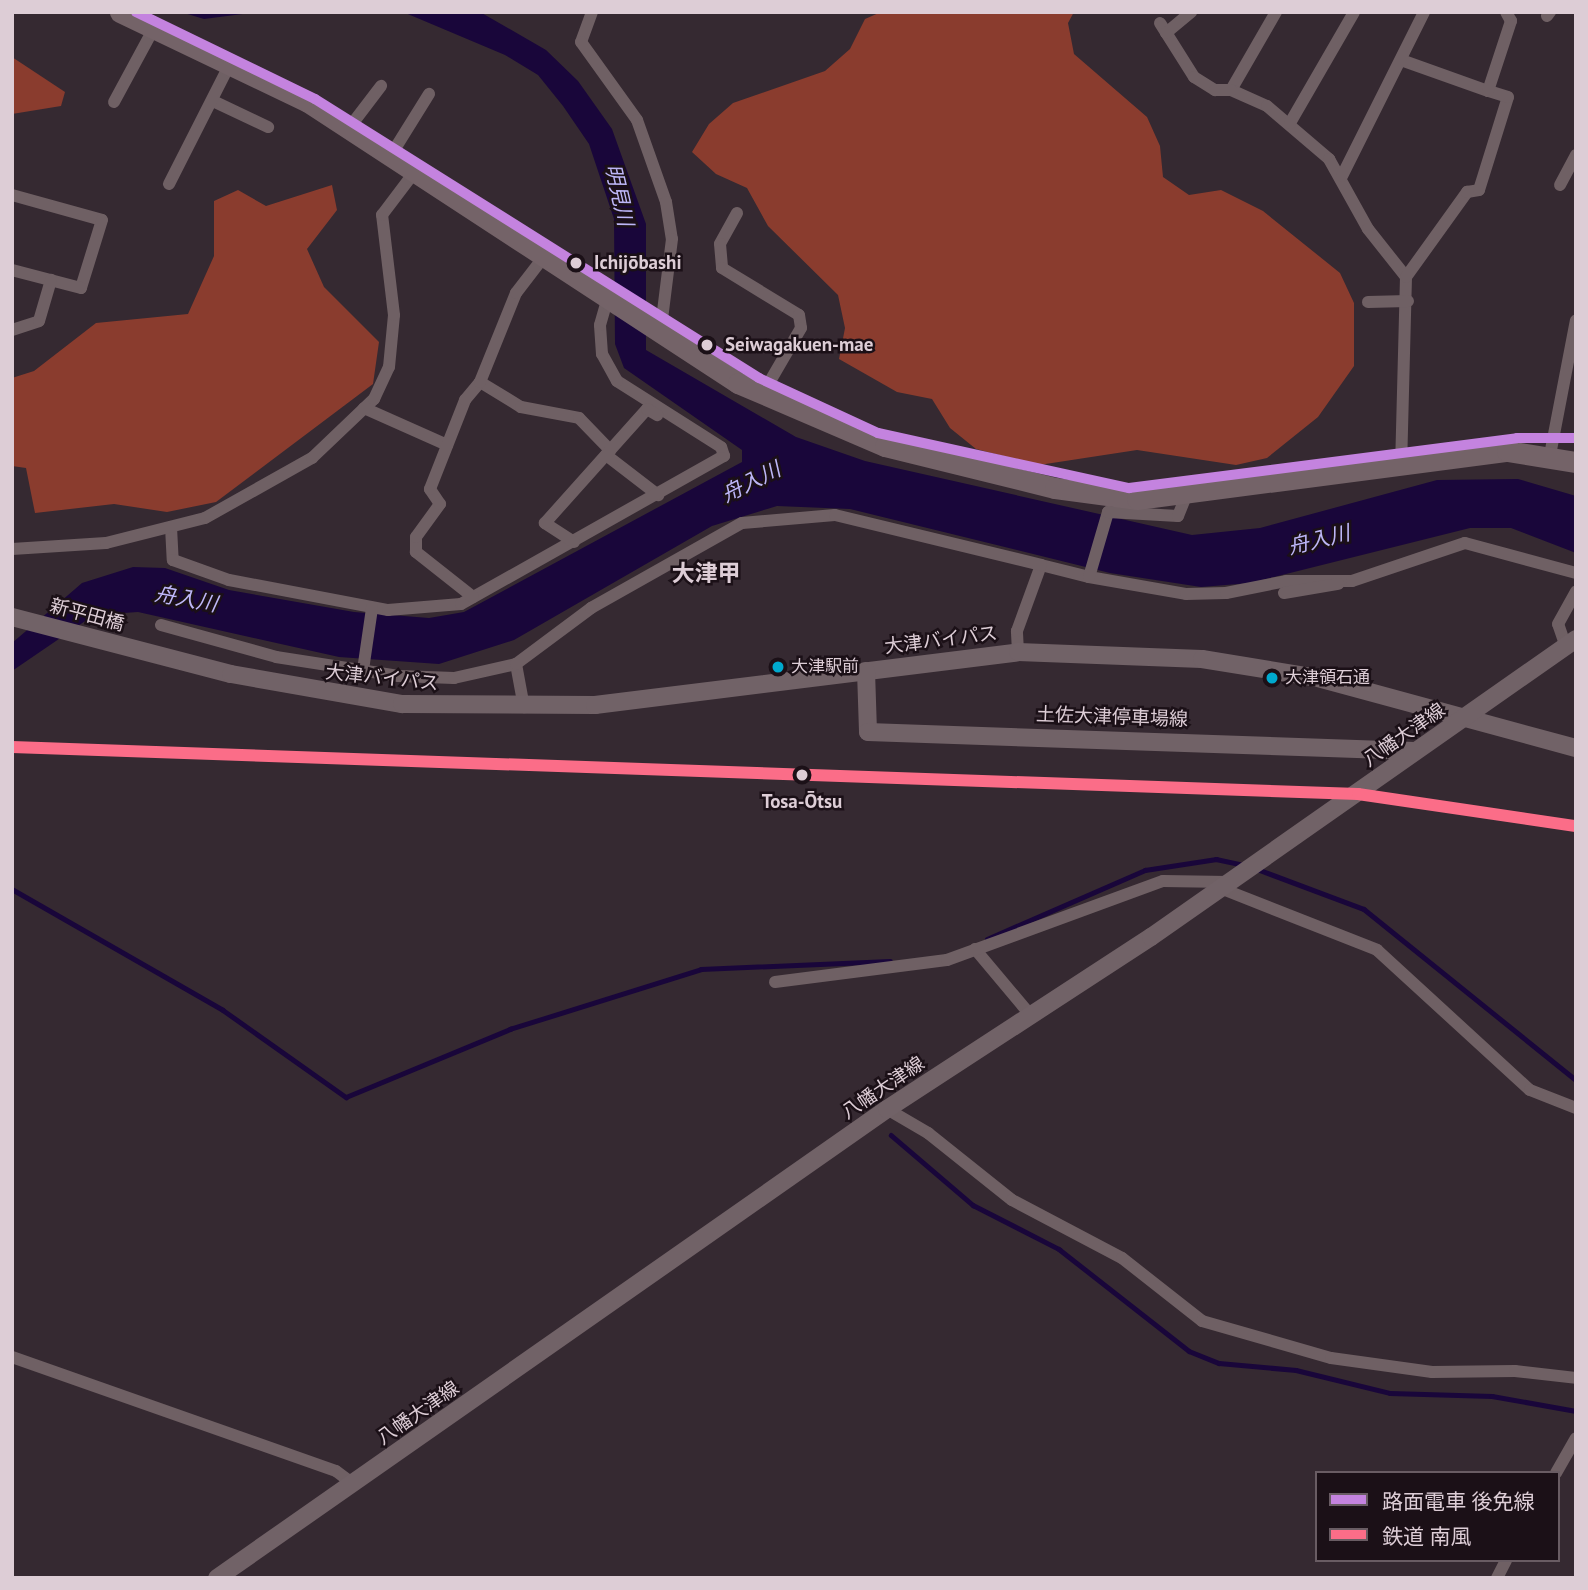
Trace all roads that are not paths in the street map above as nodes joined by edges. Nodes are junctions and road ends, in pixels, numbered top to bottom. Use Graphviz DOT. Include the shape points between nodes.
graph roads {
  1 [pos="120,12"];
  2 [pos="592,12"];
  3 [pos="1191,12"];
  4 [pos="1276,12"];
  5 [pos="1354,12"];
  6 [pos="1424,12"];
  7 [pos="1506,12"];
  8 [pos="154,28"];
  9 [pos="1401,60"];
  10 [pos="230,64"];
  11 [pos="381,86"];
  12 [pos="1231,90"];
  13 [pos="1488,90"];
  14 [pos="429,94"];
  15 [pos="213,101"];
  16 [pos="114,102"];
  17 [pos="1290,123"];
  18 [pos="268,127"];
  19 [pos="349,128"];
  20 [pos="391,155"];
  21 [pos="1576,155"];
  22 [pos="416,170"];
  23 [pos="1342,176"];
  24 [pos="169,184"];
  25 [pos="1560,185"];
  26 [pos="12,195"];
  27 [pos="737,214"];
  28 [pos="542,258"];
  29 [pos="12,270"];
  30 [pos="1406,277"];
  31 [pos="51,280"];
  32 [pos="1408,301"];
  33 [pos="1368,302"];
  34 [pos="610,303"];
  35 [pos="1576,320"];
  36 [pos="12,330"];
  37 [pos="655,332"];
  38 [pos="480,382"];
  39 [pos="762,396"];
  40 [pos="364,408"];
  41 [pos="447,446"];
  42 [pos="608,452"];
  43 [pos="1550,455"];
  44 [pos="724,457"];
  45 [pos="1576,462"];
  46 [pos="1401,465"];
  47 [pos="658,495"];
  48 [pos="1186,496"];
  49 [pos="171,527"];
  50 [pos="574,542"];
  51 [pos="12,549"];
  52 [pos="1041,565"];
  53 [pos="1576,573"];
  54 [pos="1089,575"];
  55 [pos="1352,581"];
  56 [pos="1576,592"];
  57 [pos="1284,593"];
  58 [pos="473,597"];
  59 [pos="372,611"];
  60 [pos="18,618"];
  61 [pos="161,625"];
  62 [pos="1571,643"];
  63 [pos="139,651"];
  64 [pos="1018,652"];
  65 [pos="516,664"];
  66 [pos="363,666"];
  67 [pos="866,671"];
  68 [pos="524,708"];
  69 [pos="1467,718"];
  70 [pos="1576,748"];
  71 [pos="1415,751"];
  72 [pos="1224,885"];
  73 [pos="975,949"];
  74 [pos="775,982"];
  75 [pos="1032,1017"];
  76 [pos="1576,1108"];
  77 [pos="887,1109"];
  78 [pos="12,1357"];
  79 [pos="1576,1378"];
  80 [pos="1576,1438"];
  81 [pos="1557,1471"];
  82 [pos="353,1484"];
  83 [pos="1505,1562"];
  84 [pos="217,1578"];
  85 [pos="1497,1578"];
  1 -- 8 [label="highway"];
  2 -- 37 [label="street" via="581,42 637,120 666,202 672,239"];
  3 -- 12 [label="street" via="1163,28 1194,77 1215,90"];
  4 -- 12 [label="street"];
  5 -- 17 [label="street"];
  6 -- 9 [label="street"];
  7 -- 13 [label="street" via="1511,21"];
  8 -- 10 [label="highway"];
  8 -- 16 [label="street"];
  9 -- 13 [label="street"];
  9 -- 23 [label="street"];
  10 -- 15 [label="street"];
  10 -- 19 [label="highway"];
  11 -- 19 [label="street"];
  12 -- 17 [label="street"];
  13 -- 30 [label="street" via="1508,97 1479,190 1467,192"];
  14 -- 20 [label="street"];
  15 -- 18 [label="street"];
  15 -- 24 [label="street"];
  17 -- 23 [label="street"];
  19 -- 20 [label="highway"];
  20 -- 22 [label="highway"];
  21 -- 25 [label="street"];
  22 -- 28 [label="highway"];
  22 -- 40 [label="street" via="382,215 394,339 389,367"];
  23 -- 30 [label="street" via="1368,229"];
  26 -- 31 [label="street" via="102,220 81,288"];
  27 -- 39 [label="street" via="720,244 722,268 799,315 801,328"];
  28 -- 34 [label="highway"];
  28 -- 38 [label="street" via="516,293"];
  29 -- 31 [label="street"];
  30 -- 32 [label="street"];
  31 -- 36 [label="street" via="39,321"];
  32 -- 33 [label="street"];
  32 -- 46 [label="street"];
  34 -- 37 [label="highway"];
  34 -- 44 [label="street" via="601,346 617,381 721,447"];
  35 -- 43 [label="street"];
  37 -- 39 [label="highway"];
  38 -- 41 [label="street" via="465,400"];
  38 -- 42 [label="street" via="521,407 579,418"];
  39 -- 48 [label="highway" via="925,458 1115,497"];
  40 -- 41 [label="street"];
  40 -- 49 [label="street" via="280,481 205,518"];
  41 -- 58 [label="street" via="430,489 440,505 416,537 416,552"];
  42 -- 44 [label="street" via="647,409"];
  42 -- 47 [label="street"];
  42 -- 50 [label="street" via="545,523"];
  43 -- 45 [label="highway"];
  43 -- 46 [label="highway" via="1507,451"];
  44 -- 47 [label="street"];
  46 -- 48 [label="highway"];
  47 -- 50 [label="street"];
  48 -- 54 [label="street" via="1178,516 1108,512"];
  49 -- 51 [label="street" via="106,543"];
  49 -- 59 [label="street" via="173,560 229,580"];
  50 -- 58 [label="street"];
  52 -- 54 [label="street"];
  52 -- 64 [label="street" via="1017,631"];
  52 -- 65 [label="street" via="835,515 778,516 725,529 591,608"];
  53 -- 55 [label="street" via="1465,543"];
  54 -- 55 [label="street" via="1186,594"];
  55 -- 57 [label="street"];
  56 -- 62 [label="street" via="1558,624"];
  58 -- 59 [label="street" via="438,609"];
  59 -- 66 [label="street"];
  60 -- 63 [label="main road, 新平田橋"];
  61 -- 66 [label="street" via="276,657"];
  62 -- 69 [label="main road, 八幡大津線"];
  63 -- 68 [label="main road, 大津バイパス" via="326,694 402,704"];
  64 -- 67 [label="main road, 大津バイパス"];
  64 -- 69 [label="main road, 大津バイパス" via="1106,652 1265,668"];
  65 -- 66 [label="street" via="454,678"];
  65 -- 68 [label="street"];
  67 -- 68 [label="main road, 大津バイパス" via="595,705"];
  67 -- 71 [label="main road, 土佐大津停車場線" via="868,732"];
  69 -- 70 [label="main road, 大津バイパス"];
  69 -- 71 [label="main road, 八幡大津線"];
  71 -- 72 [label="main road, 八幡大津線"];
  72 -- 73 [label="street" via="1163,881"];
  72 -- 75 [label="main road, 八幡大津線"];
  72 -- 76 [label="street" via="1377,950 1530,1090"];
  73 -- 74 [label="street" via="891,971"];
  73 -- 75 [label="street"];
  75 -- 77 [label="main road, 八幡大津線"];
  77 -- 79 [label="street" via="928,1133 1012,1200 1122,1258 1202,1321 1331,1358 1432,1371 1515,1370"];
  77 -- 82 [label="main road, 八幡大津線"];
  78 -- 82 [label="street" via="336,1471"];
  80 -- 81 [label="street"];
  82 -- 84 [label="main road, 八幡大津線"];
  83 -- 85 [label="street"];
}
